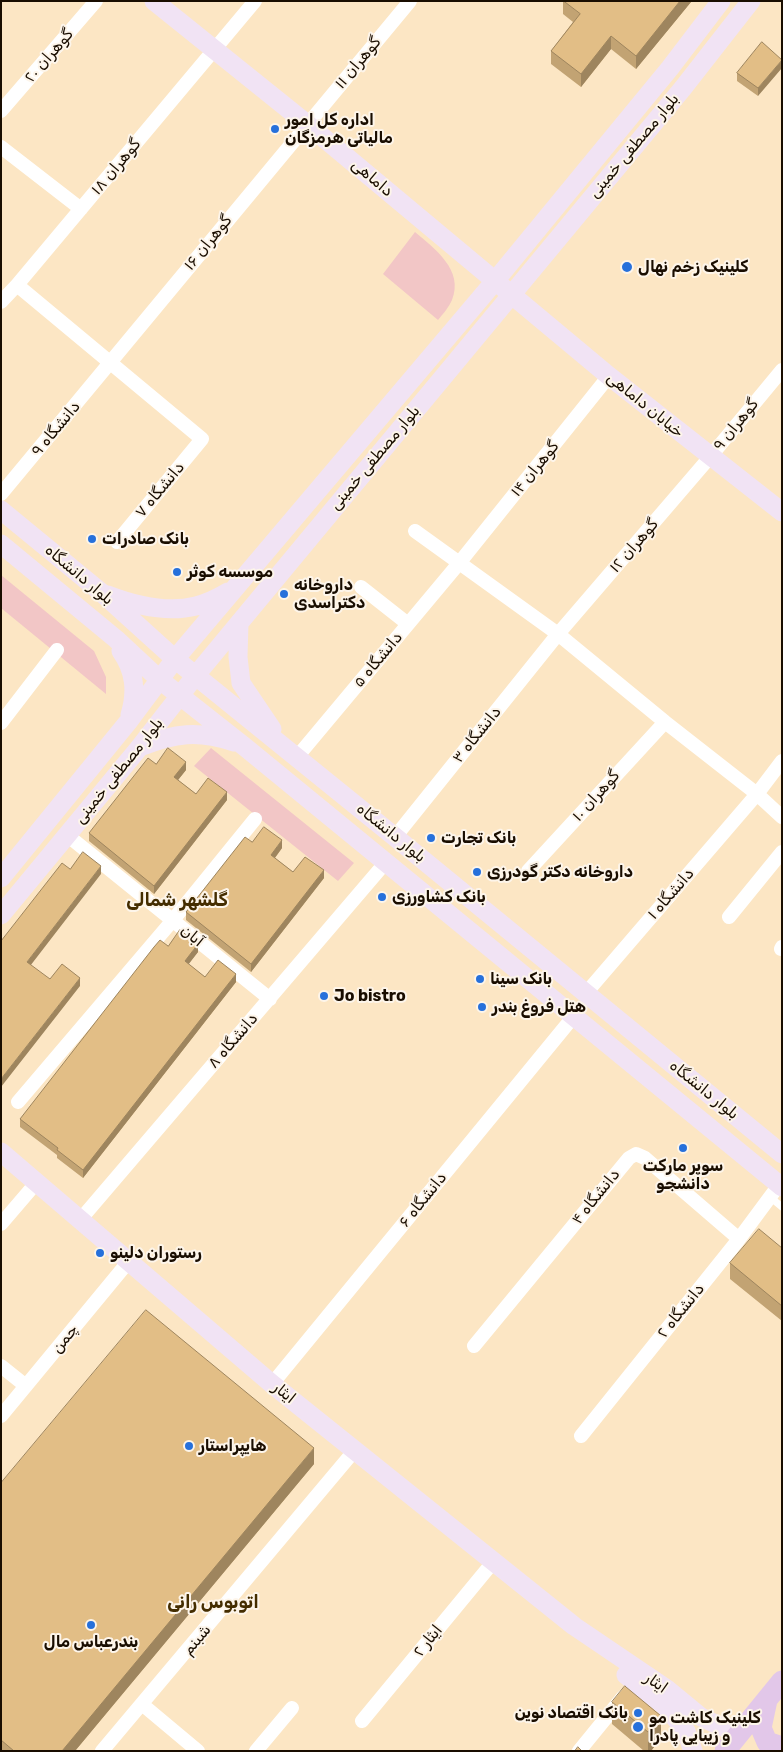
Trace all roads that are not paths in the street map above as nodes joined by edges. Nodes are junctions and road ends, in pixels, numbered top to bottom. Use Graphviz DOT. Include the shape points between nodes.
graph roads {
  1 [pos="96,1"];
  2 [pos="154,1"];
  3 [pos="255,1"];
  4 [pos="410,1"];
  5 [pos="721,1"];
  6 [pos="750,1"];
  7 [pos="215,50"];
  8 [pos="1,111"];
  9 [pos="307,124"];
  10 [pos="1,146"];
  11 [pos="81,209"];
  12 [pos="496,281"];
  13 [pos="17,285"];
  14 [pos="510,295"];
  15 [pos="1,302"];
  16 [pos="110,363"];
  17 [pos="782,370"];
  18 [pos="609,376"];
  19 [pos="710,457"];
  20 [pos="1,494"];
  21 [pos="1,510"];
  22 [pos="782,512"];
  23 [pos="415,531"];
  24 [pos="117,542"];
  25 [pos="1,544"];
  26 [pos="460,562"];
  27 [pos="360,587"];
  28 [pos="236,588"];
  29 [pos="102,593"];
  30 [pos="238,623"];
  31 [pos="408,624"];
  32 [pos="101,627"];
  33 [pos="558,634"];
  34 [pos="57,650"];
  35 [pos="176,659"];
  36 [pos="196,675"];
  37 [pos="160,680"];
  38 [pos="180,695"];
  39 [pos="128,722"];
  40 [pos="665,722"];
  41 [pos="1,723"];
  42 [pos="242,744"];
  43 [pos="139,748"];
  44 [pos="290,752"];
  45 [pos="782,761"];
  46 [pos="757,794"];
  47 [pos="782,817"];
  48 [pos="255,819"];
  49 [pos="67,835"];
  50 [pos="396,837"];
  51 [pos="782,852"];
  52 [pos="386,862"];
  53 [pos="4,871"];
  54 [pos="528,871"];
  55 [pos="1,916"];
  56 [pos="729,917"];
  57 [pos="173,920"];
  58 [pos="586,993"];
  59 [pos="270,999"];
  60 [pos="574,1016"];
  61 [pos="18,1102"];
  62 [pos="1,1152"];
  63 [pos="782,1154"];
  64 [pos="36,1182"];
  65 [pos="777,1190"];
  66 [pos="782,1207"];
  67 [pos="80,1220"];
  68 [pos="1,1224"];
  69 [pos="739,1239"];
  70 [pos="129,1261"];
  71 [pos="474,1346"];
  72 [pos="1,1366"];
  73 [pos="272,1384"];
  74 [pos="26,1386"];
  75 [pos="1,1416"];
  76 [pos="580,1436"];
  77 [pos="355,1450"];
  78 [pos="494,1562"];
  79 [pos="574,1626"];
  80 [pos="782,1681"];
  81 [pos="635,1682"];
  82 [pos="768,1698"];
  83 [pos="143,1704"];
  84 [pos="292,1708"];
  85 [pos="362,1721"];
  86 [pos="742,1729"];
  87 [pos="782,1747"];
  88 [pos="102,1751"];
  89 [pos="198,1751"];
  90 [pos="256,1751"];
  91 [pos="579,1751"];
  92 [pos="693,1751"];
  93 [pos="725,1751"];
  1 -- 8 [label="street, گوهران ۲۰"];
  2 -- 7 [label="main road, داماهی"];
  3 -- 7 [label="street, گوهران ۱۸"];
  4 -- 9 [label="street, گوهران ۱۱"];
  5 -- 12 [label="main road, بلوار مصطفی خمینی" via="664,76"];
  6 -- 14 [label="main road, بلوار مصطفی خمینی" via="677,96"];
  7 -- 9 [label="main road, داماهی"];
  7 -- 11 [label="street, گوهران ۱۸"];
  9 -- 12 [label="main road, داماهی"];
  9 -- 16 [label="street, گوهران ۱۶"];
  10 -- 11 [label="street"];
  11 -- 13 [label="street, گوهران ۱۸"];
  12 -- 14 [label="main road, داماهی"];
  12 -- 28 [label="main road, بلوار مصطفی خمینی"];
  13 -- 15 [label="street, گوهران ۱۸"];
  13 -- 16 [label="street"];
  14 -- 18 [label="main road, خیابان داماهی"];
  14 -- 30 [label="main road, بلوار مصطفی خمینی"];
  16 -- 20 [label="street, دانشگاه ۹"];
  16 -- 24 [label="street, دانشگاه ۷" via="202,439"];
  17 -- 19 [label="street, گوهران ۹"];
  18 -- 19 [label="main road, خیابان داماهی"];
  18 -- 26 [label="street, گوهران ۱۴"];
  19 -- 22 [label="main road, خیابان داماهی"];
  19 -- 33 [label="street, گوهران ۱۲"];
  21 -- 29 [label="main road, بلوار دانشگاه"];
  23 -- 26 [label="street"];
  25 -- 32 [label="main road, بلوار دانشگاه"];
  26 -- 31 [label="street, دانشگاه ۵"];
  26 -- 33 [label="street"];
  27 -- 31 [label="street"];
  28 -- 29 [label="main road" via="204,603 177,608 128,602"];
  28 -- 35 [label="main road, بلوار مصطفی خمینی"];
  29 -- 35 [label="main road, بلوار دانشگاه"];
  30 -- 36 [label="main road, بلوار مصطفی خمینی"];
  30 -- 44 [label="main road" via="242,683"];
  31 -- 44 [label="street, دانشگاه ۵"];
  32 -- 37 [label="main road, بلوار دانشگاه"];
  32 -- 39 [label="main road" via="122,652 132,671 135,689"];
  33 -- 40 [label="street"];
  33 -- 50 [label="street, دانشگاه ۳"];
  34 -- 41 [label="street"];
  35 -- 36 [label="main road, بلوار دانشگاه"];
  35 -- 37 [label="main road, بلوار مصطفی خمینی"];
  36 -- 38 [label="main road, بلوار مصطفی خمینی"];
  36 -- 44 [label="main road, بلوار دانشگاه"];
  37 -- 38 [label="main road, بلوار دانشگاه"];
  37 -- 39 [label="main road, بلوار مصطفی خمینی"];
  38 -- 42 [label="main road, بلوار دانشگاه"];
  38 -- 43 [label="main road, بلوار مصطفی خمینی"];
  39 -- 53 [label="main road, بلوار مصطفی خمینی"];
  40 -- 46 [label="street"];
  40 -- 54 [label="street, گوهران ۱۰"];
  42 -- 43 [label="main road" via="193,733 163,738"];
  42 -- 52 [label="main road, بلوار دانشگاه"];
  43 -- 49 [label="main road, بلوار مصطفی خمینی"];
  44 -- 50 [label="main road, بلوار دانشگاه"];
  45 -- 46 [label="street, دانشگاه ۱"];
  46 -- 47 [label="street"];
  46 -- 58 [label="street, دانشگاه ۱"];
  48 -- 57 [label="street"];
  49 -- 55 [label="main road, بلوار مصطفی خمینی"];
  49 -- 57 [label="street, آبان"];
  50 -- 58 [label="main road, بلوار دانشگاه"];
  51 -- 56 [label="street"];
  52 -- 59 [label="street, دانشگاه ۸"];
  52 -- 60 [label="main road, بلوار دانشگاه"];
  57 -- 59 [label="street, آبان"];
  57 -- 61 [label="street"];
  58 -- 63 [label="main road, بلوار دانشگاه"];
  59 -- 67 [label="street, دانشگاه ۸"];
  60 -- 65 [label="main road, بلوار دانشگاه"];
  60 -- 73 [label="street, دانشگاه ۶"];
  62 -- 64 [label="main road, ایثار"];
  64 -- 67 [label="main road, ایثار"];
  64 -- 68 [label="street"];
  65 -- 66 [label="lane"];
  65 -- 69 [label="street, دانشگاه ۲"];
  67 -- 70 [label="main road, ایثار"];
  69 -- 71 [label="street, دانشگاه ۴" via="645,1158 636,1154 629,1158"];
  69 -- 76 [label="street, دانشگاه ۲"];
  70 -- 73 [label="main road, ایثار"];
  70 -- 74 [label="street, چمن"];
  72 -- 74 [label="street"];
  73 -- 77 [label="main road, ایثار"];
  74 -- 75 [label="street, چمن"];
  77 -- 78 [label="main road, ایثار"];
  77 -- 83 [label="street, شبنم"];
  78 -- 79 [label="main road, ایثار"];
  78 -- 85 [label="street, ایثار ۲"];
  79 -- 81 [label="main road, ایثار"];
  79 -- 86 [label="main road, ایثار" via="667,1689 702,1717 722,1727"];
  80 -- 82 [label="main road"];
  81 -- 91 [label="street"];
  81 -- 92 [label="main road, ایثار" via="664,1706 686,1731"];
  82 -- 86 [label="main road"];
  82 -- 87 [label="main road" via="761,1728 766,1742"];
  83 -- 88 [label="street, شبنم"];
  83 -- 89 [label="street"];
  84 -- 90 [label="street"];
  86 -- 93 [label="main road"];
}
